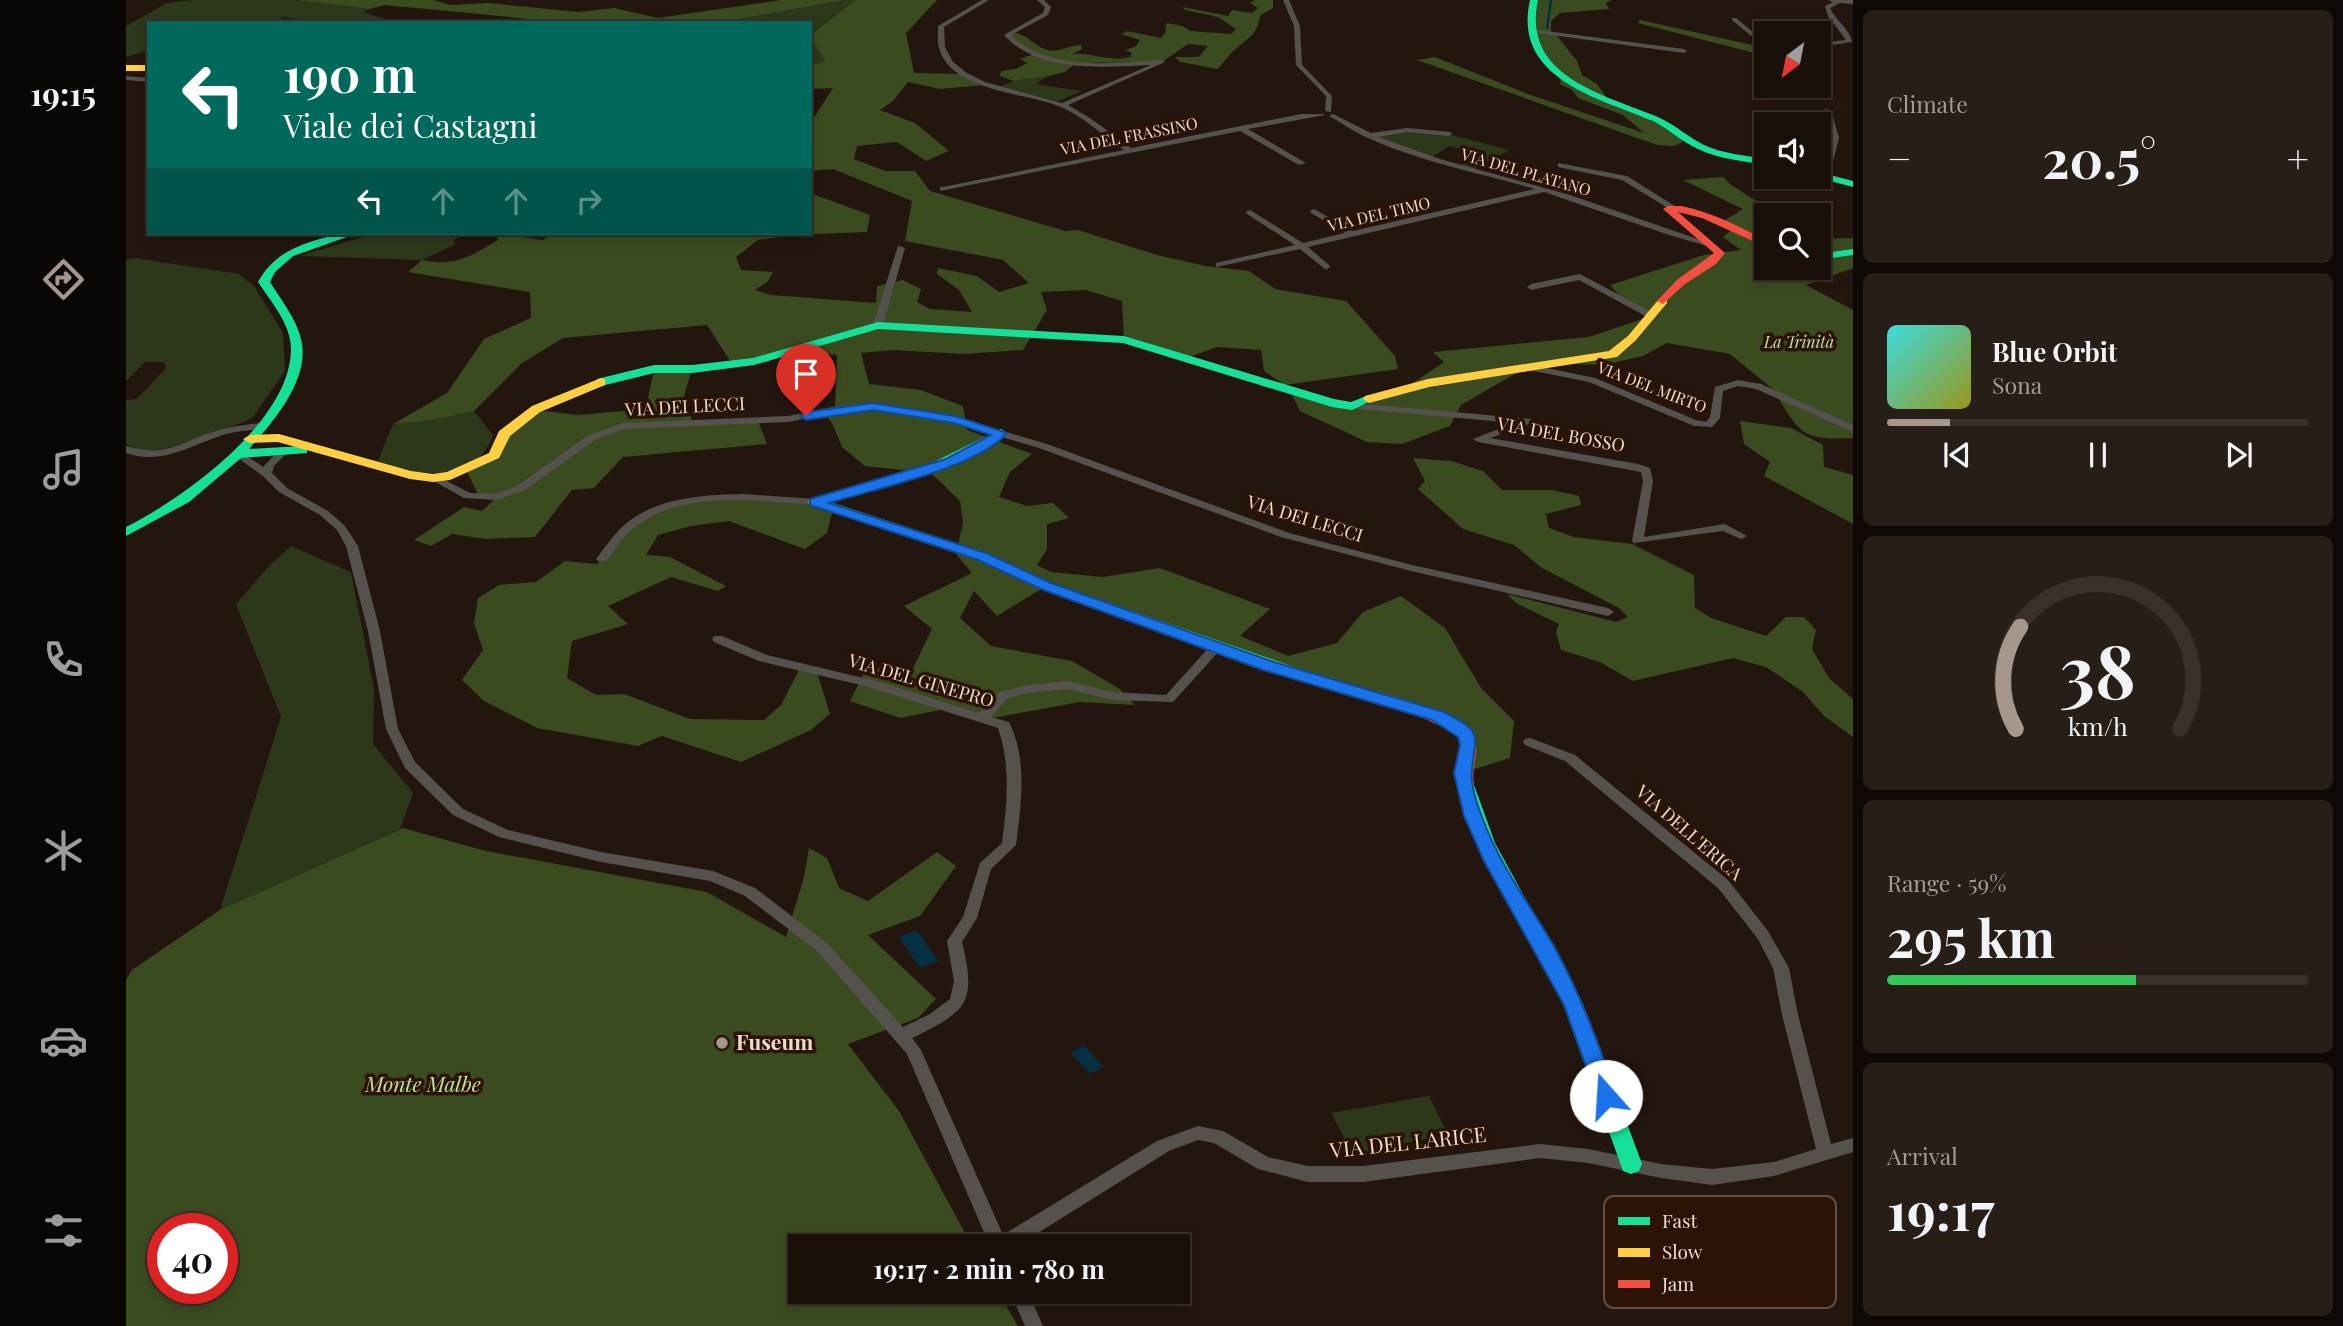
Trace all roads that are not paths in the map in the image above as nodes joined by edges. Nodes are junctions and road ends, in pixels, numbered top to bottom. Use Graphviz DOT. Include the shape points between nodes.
graph roads {
  1 [pos="986,0"];
  2 [pos="1040,0"];
  3 [pos="1286,0"];
  4 [pos="1534,0"];
  5 [pos="1833,1"];
  6 [pos="1853,2"];
  7 [pos="1734,19"];
  8 [pos="1531,31"];
  9 [pos="1754,35"];
  10 [pos="1831,43"];
  11 [pos="1684,51"];
  12 [pos="126,68"];
  13 [pos="147,68"];
  14 [pos="126,78"];
  15 [pos="147,80"];
  16 [pos="1063,105"];
  17 [pos="1331,113"];
  18 [pos="1831,124"];
  19 [pos="1241,128"];
  20 [pos="1448,134"];
  21 [pos="1367,136"];
  22 [pos="1129,150"];
  23 [pos="1831,150"];
  24 [pos="1754,159"];
  25 [pos="1302,163"];
  26 [pos="1561,165"];
  27 [pos="1831,178"];
  28 [pos="1853,184"];
  29 [pos="943,189"];
  30 [pos="1545,190"];
  31 [pos="1674,208"];
  32 [pos="1314,211"];
  33 [pos="1250,212"];
  34 [pos="1352,234"];
  35 [pos="347,235"];
  36 [pos="1754,239"];
  37 [pos="1302,246"];
  38 [pos="1714,246"];
  39 [pos="901,248"];
  40 [pos="1853,252"];
  41 [pos="1831,255"];
  42 [pos="1219,265"];
  43 [pos="1326,267"];
  44 [pos="1531,287"];
  45 [pos="1652,316"];
  46 [pos="878,325"];
  47 [pos="1527,366"];
  48 [pos="1352,406"];
  49 [pos="272,412"];
  50 [pos="1853,429"];
  51 [pos="255,432"];
  52 [pos="1000,433"];
  53 [pos="283,443"];
  54 [pos="126,449"];
  55 [pos="237,454"];
  56 [pos="267,474"];
  57 [pos="433,478"];
  58 [pos="815,502"];
  59 [pos="126,532"];
  60 [pos="1741,536"];
  61 [pos="602,559"];
  62 [pos="1608,612"];
  63 [pos="718,639"];
  64 [pos="1216,647"];
  65 [pos="982,718"];
  66 [pos="1530,741"];
  67 [pos="900,1036"];
  68 [pos="1853,1145"];
  69 [pos="1825,1152"];
  70 [pos="1631,1164"];
  71 [pos="995,1234"];
  72 [pos="1020,1234"];
  73 [pos="1024,1304"];
  74 [pos="1034,1326"];
  1 -- 16 [label="street" via="941,26 943,57 987,86"];
  2 -- 16 [label="street" via="1048,7 1046,14 1007,35 1013,44 1036,55 1076,63 1162,62"];
  3 -- 17 [label="street" via="1297,26 1299,65 1329,96"];
  4 -- 8 [label="street"];
  5 -- 6 [label="street"];
  5 -- 10 [label="street" via="1828,13 1850,41"];
  7 -- 9 [label="street"];
  8 -- 11 [label="street"];
  8 -- 24 [label="street" via="1556,73 1579,91 1660,121 1709,150"];
  12 -- 13 [label="street"];
  14 -- 15 [label="street"];
  16 -- 22 [label="street"];
  17 -- 19 [label="street, VIA DEL FRASSINO"];
  17 -- 21 [label="street, VIA DEL PLATANO"];
  18 -- 23 [label="street" via="1835,138"];
  19 -- 22 [label="street, VIA DEL FRASSINO"];
  19 -- 25 [label="street"];
  20 -- 21 [label="street" via="1407,130"];
  21 -- 30 [label="street, VIA DEL PLATANO" via="1409,153"];
  22 -- 29 [label="street, VIA DEL FRASSINO"];
  26 -- 31 [label="street" via="1623,178"];
  27 -- 28 [label="street"];
  30 -- 34 [label="street, VIA DEL TIMO"];
  30 -- 38 [label="street, VIA DEL PLATANO"];
  31 -- 36 [label="street"];
  31 -- 38 [label="street" via="1668,209 1669,213"];
  32 -- 34 [label="street"];
  33 -- 37 [label="street"];
  34 -- 37 [label="street, VIA DEL TIMO"];
  35 -- 49 [label="street" via="289,254 265,274 264,282 297,348 289,383"];
  37 -- 42 [label="street, VIA DEL TIMO"];
  37 -- 43 [label="street"];
  38 -- 45 [label="street" via="1720,253 1714,263 1682,282"];
  39 -- 46 [label="street"];
  40 -- 41 [label="street"];
  44 -- 45 [label="street" via="1580,277"];
  45 -- 47 [label="street" via="1613,354"];
  46 -- 48 [label="street" via="1124,340"];
  46 -- 57 [label="street" via="754,361 654,369 588,385 536,409 504,434 494,455 466,470"];
  47 -- 48 [label="street" via="1428,383"];
  47 -- 50 [label="street, VIA DEL MIRTO" via="1592,380 1693,423 1708,425 1715,418 1718,389 1738,383 1758,386"];
  48 -- 60 [label="street, VIA DEL BOSSO" via="1528,421 1478,439 1646,470 1638,541 1725,527"];
  49 -- 51 [label="street"];
  49 -- 53 [label="street" via="272,427"];
  51 -- 53 [label="street"];
  51 -- 54 [label="street" via="232,429 161,455"];
  51 -- 55 [label="street"];
  52 -- 57 [label="street, VIA DEI LECCI" via="955,420 873,407 788,419 634,425 591,438 521,488 497,497 468,495"];
  52 -- 58 [label="street" via="951,462"];
  52 -- 62 [label="street, VIA DEI LECCI" via="1285,535"];
  53 -- 55 [label="street"];
  53 -- 56 [label="street"];
  53 -- 57 [label="street"];
  55 -- 56 [label="street"];
  55 -- 59 [label="street" via="194,492"];
  56 -- 67 [label="street" via="283,490 324,513 352,546 393,729 410,765 458,812 504,834 713,876 750,892 822,947"];
  58 -- 61 [label="street" via="738,498 677,504 627,528"];
  58 -- 64 [label="street" via="981,556 1046,586"];
  63 -- 65 [label="street, VIA DEL GINEPRO" via="763,658 873,684"];
  64 -- 65 [label="street" via="1169,699 1055,686 1004,695"];
  64 -- 70 [label="street" via="1342,690 1438,716 1467,735 1462,773 1473,816 1493,861 1574,1005"];
  65 -- 67 [label="street, VIA DEL GINEPRO" via="1004,725 1013,750 1015,789 1009,845 985,867 970,918 954,941 964,986 953,1010"];
  66 -- 69 [label="street, VIA DELL'ERICA" via="1570,758 1723,884 1763,935 1781,968"];
  67 -- 71 [label="street" via="914,1050"];
  68 -- 69 [label="street, VIA DEL LARICE"];
  69 -- 70 [label="street, VIA DEL LARICE" via="1774,1169 1712,1177"];
  70 -- 72 [label="street, VIA DEL LARICE" via="1540,1151 1363,1174 1308,1174 1264,1164 1217,1136 1198,1133 1163,1146"];
  73 -- 74 [label="street"];
}
